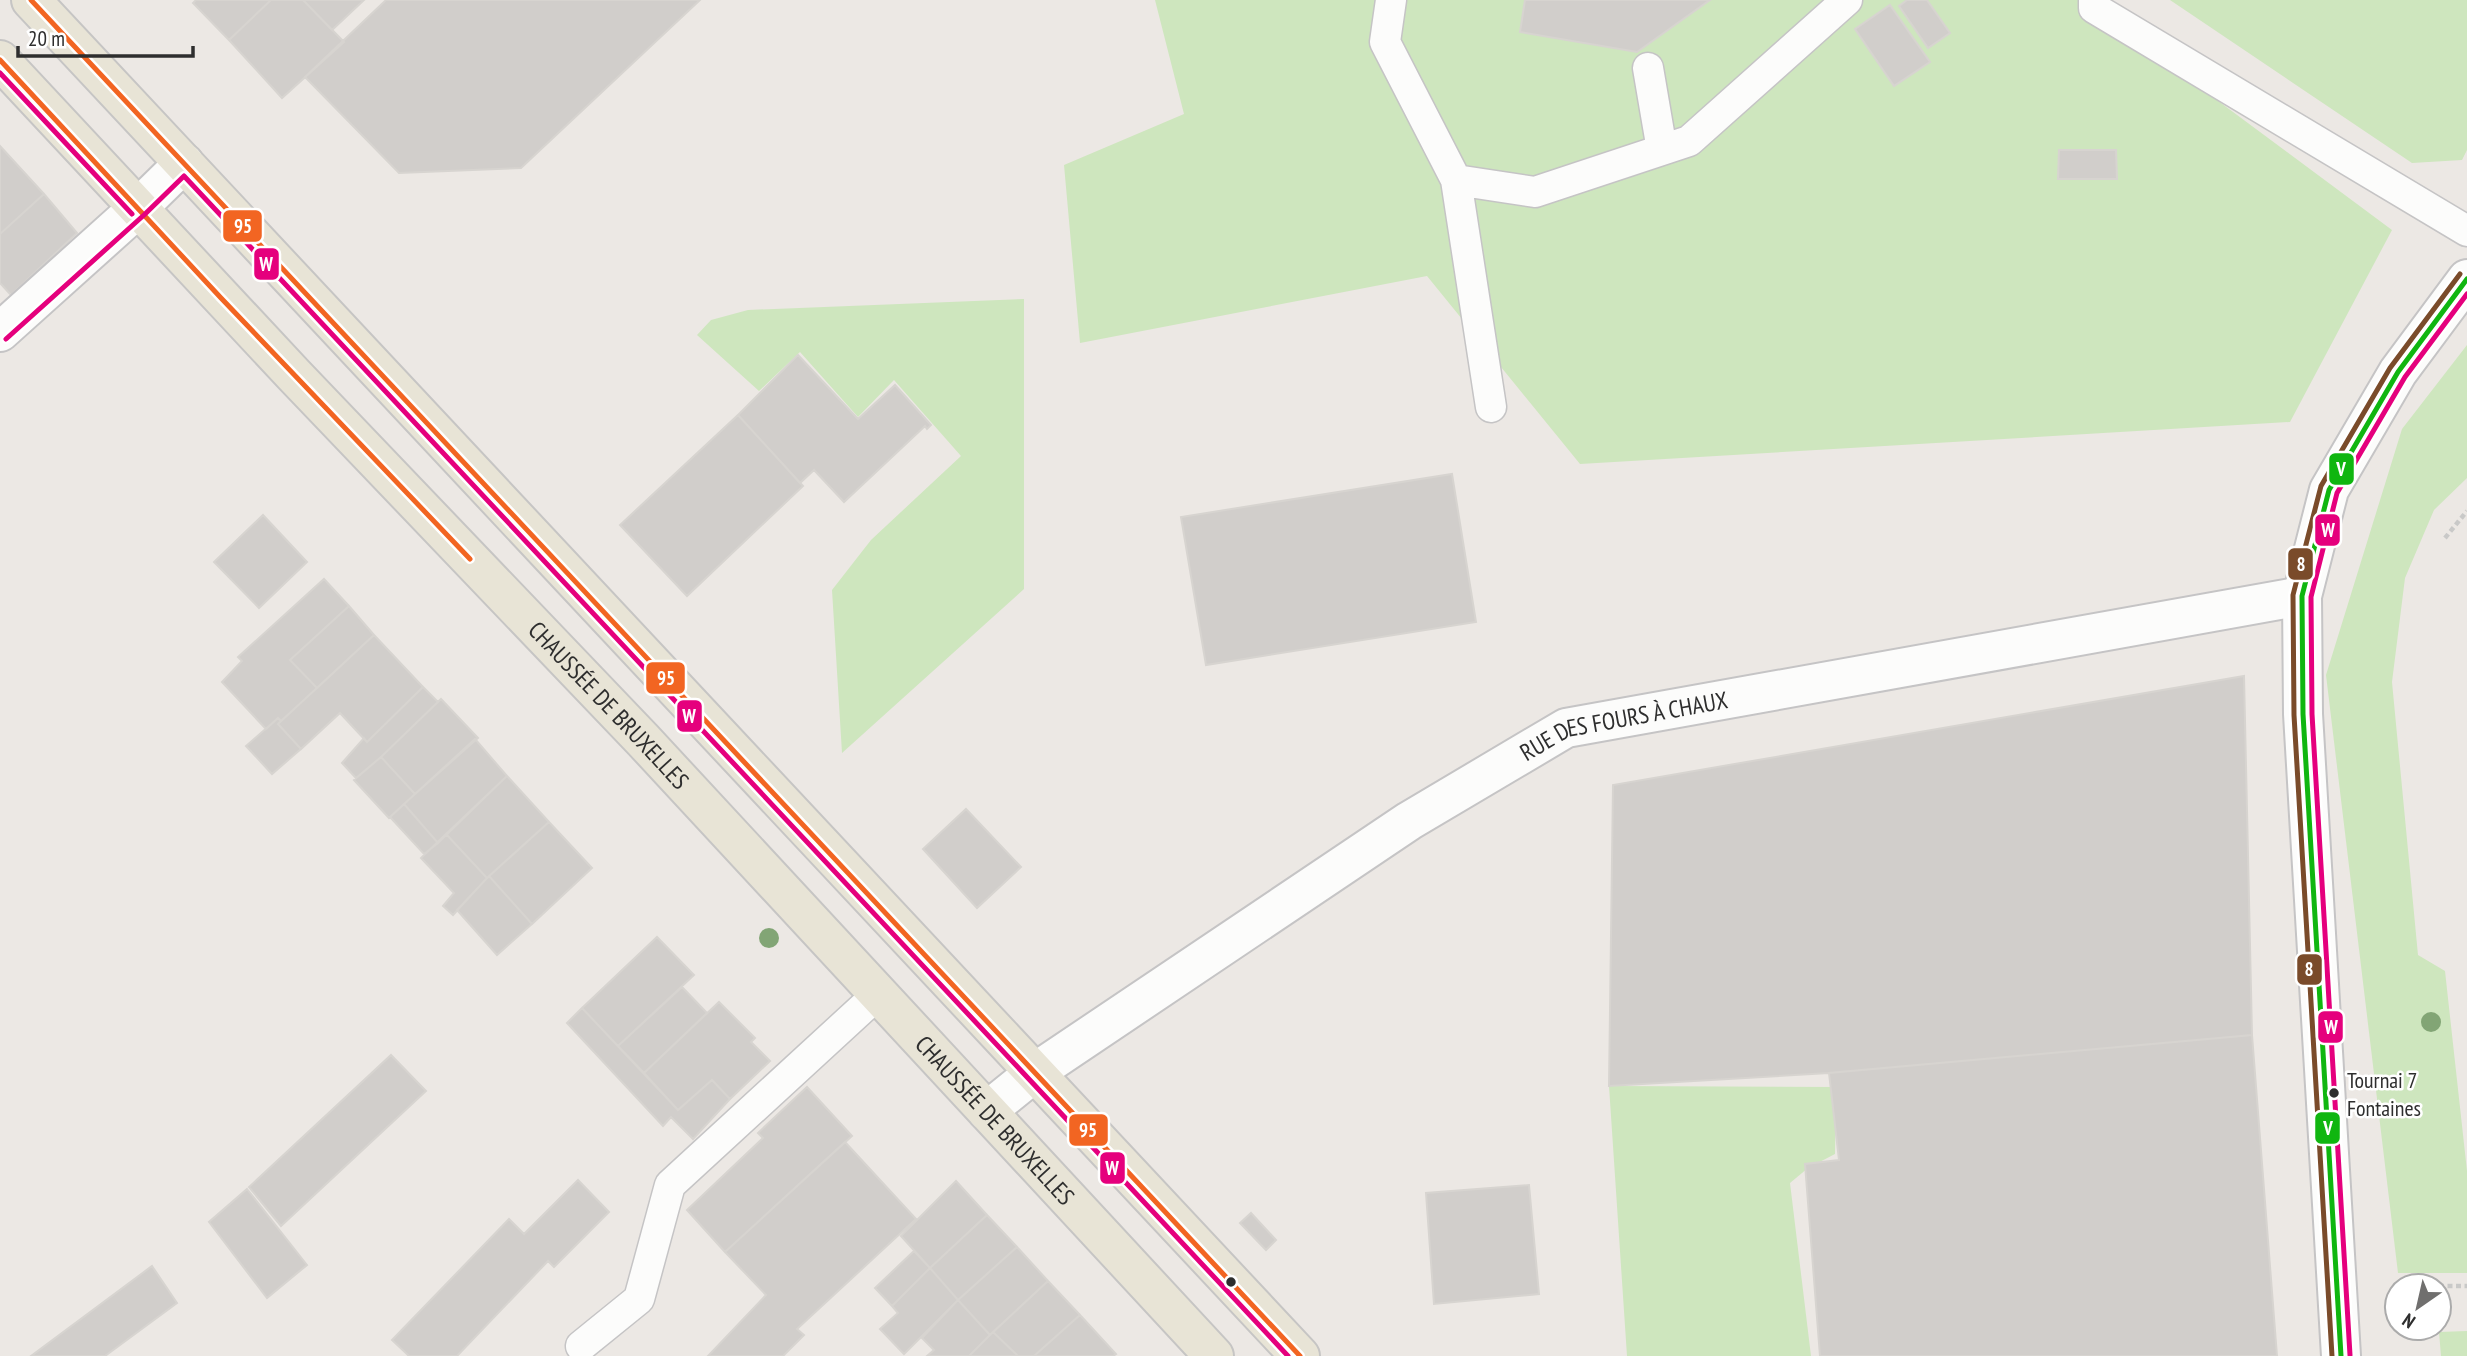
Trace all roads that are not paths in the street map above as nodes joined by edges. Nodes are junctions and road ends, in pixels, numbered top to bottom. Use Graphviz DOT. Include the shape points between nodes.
graph roads {
  1 [pos="31,0"];
  2 [pos="1391,0"];
  3 [pos="1847,0"];
  4 [pos="2087,3"];
  5 [pos="0,60"];
  6 [pos="1648,68"];
  7 [pos="1662,150"];
  8 [pos="184,163"];
  9 [pos="1457,180"];
  10 [pos="138,208"];
  11 [pos="2467,231"];
  12 [pos="2467,279"];
  13 [pos="0,332"];
  14 [pos="1491,407"];
  15 [pos="2302,596"];
  16 [pos="878,994"];
  17 [pos="1034,1073"];
  18 [pos="987,1111"];
  19 [pos="581,1346"];
  20 [pos="1214,1356"];
  21 [pos="1300,1356"];
  22 [pos="2341,1356"];
  1 -- 8 [label="main road"];
  2 -- 9 [label="lane" via="1385,42"];
  3 -- 7 [label="lane" via="1689,141"];
  4 -- 11 [label="lane"];
  5 -- 10 [label="main road, CHAUSSÉE DE BRUXELLES"];
  6 -- 7 [label="lane"];
  7 -- 9 [label="lane" via="1535,192"];
  8 -- 10 [label="street"];
  8 -- 17 [label="main road"];
  9 -- 14 [label="lane"];
  10 -- 13 [label="street"];
  10 -- 16 [label="main road, CHAUSSÉE DE BRUXELLES"];
  12 -- 15 [label="street" via="2398,372 2329,490"];
  15 -- 17 [label="street, RUE DES FOURS À CHAUX" via="1566,728 1409,821"];
  15 -- 22 [label="street" via="2303,714"];
  16 -- 18 [label="main road, CHAUSSÉE DE BRUXELLES"];
  16 -- 19 [label="lane" via="670,1185 639,1298"];
  17 -- 18 [label="street, RUE DES FOURS À CHAUX"];
  17 -- 21 [label="main road"];
  18 -- 20 [label="main road, CHAUSSÉE DE BRUXELLES"];
}
